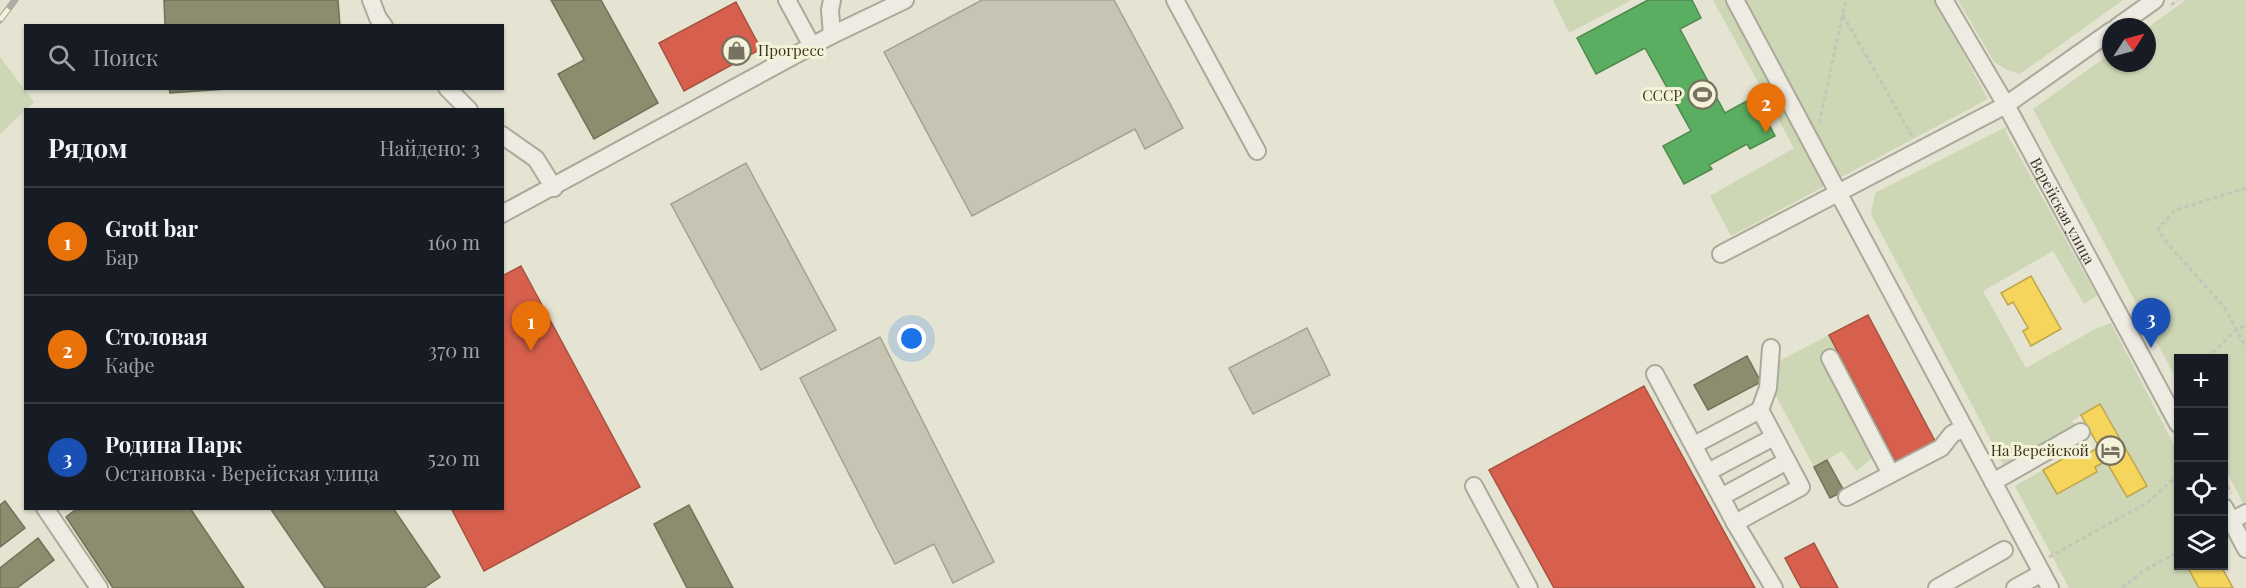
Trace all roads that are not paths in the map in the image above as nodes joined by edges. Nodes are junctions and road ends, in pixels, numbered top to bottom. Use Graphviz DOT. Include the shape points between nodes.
graph roads {
  1 [pos="371,0"];
  2 [pos="787,0"];
  3 [pos="832,0"];
  4 [pos="905,0"];
  5 [pos="1175,0"];
  6 [pos="1735,0"];
  7 [pos="1944,0"];
  8 [pos="2155,0"];
  9 [pos="2130,18"];
  10 [pos="382,24"];
  11 [pos="832,35"];
  12 [pos="2102,37"];
  13 [pos="812,46"];
  14 [pos="449,90"];
  15 [pos="2006,105"];
  16 [pos="467,108"];
  17 [pos="504,136"];
  18 [pos="1257,151"];
  19 [pos="554,188"];
  20 [pos="1840,193"];
  21 [pos="504,213"];
  22 [pos="1721,254"];
  23 [pos="1771,348"];
  24 [pos="1830,358"];
  25 [pos="1655,374"];
  26 [pos="1760,410"];
  27 [pos="2174,417"];
  28 [pos="1965,428"];
  29 [pos="2081,432"];
  30 [pos="1774,437"];
  31 [pos="1694,445"];
  32 [pos="1786,461"];
  33 [pos="1708,471"];
  34 [pos="1892,474"];
  35 [pos="1994,482"];
  36 [pos="1474,486"];
  37 [pos="1722,497"];
  38 [pos="1847,497"];
  39 [pos="46,510"];
  40 [pos="2234,514"];
  41 [pos="1735,523"];
  42 [pos="2246,549"];
  43 [pos="2004,550"];
  44 [pos="2043,575"];
  45 [pos="99,588"];
  46 [pos="1529,588"];
  47 [pos="1774,588"];
  48 [pos="1937,588"];
  49 [pos="2015,588"];
  1 -- 10 [label="street"];
  2 -- 13 [label="street"];
  3 -- 11 [label="street"];
  4 -- 11 [label="street"];
  5 -- 18 [label="street"];
  6 -- 20 [label="street"];
  7 -- 15 [label="street, Верейская улица"];
  8 -- 9 [label="street"];
  11 -- 13 [label="street"];
  12 -- 15 [label="street"];
  13 -- 19 [label="street"];
  14 -- 16 [label="street"];
  15 -- 20 [label="street"];
  15 -- 27 [label="street, Верейская улица"];
  17 -- 19 [label="street" via="536,159"];
  19 -- 21 [label="street"];
  20 -- 22 [label="street"];
  20 -- 28 [label="street"];
  23 -- 26 [label="street" via="1768,388"];
  24 -- 34 [label="street"];
  25 -- 31 [label="street"];
  26 -- 30 [label="street"];
  26 -- 31 [label="street"];
  28 -- 34 [label="street" via="1941,448"];
  28 -- 35 [label="street"];
  29 -- 35 [label="street"];
  30 -- 32 [label="street"];
  30 -- 33 [label="street"];
  31 -- 33 [label="street"];
  32 -- 37 [label="street"];
  32 -- 41 [label="street" via="1801,487"];
  33 -- 37 [label="street"];
  34 -- 38 [label="street"];
  35 -- 44 [label="street"];
  36 -- 46 [label="street"];
  37 -- 41 [label="street"];
  39 -- 45 [label="street"];
  40 -- 42 [label="street"];
  41 -- 47 [label="street"];
  43 -- 48 [label="street"];
  44 -- 49 [label="street"];
}
